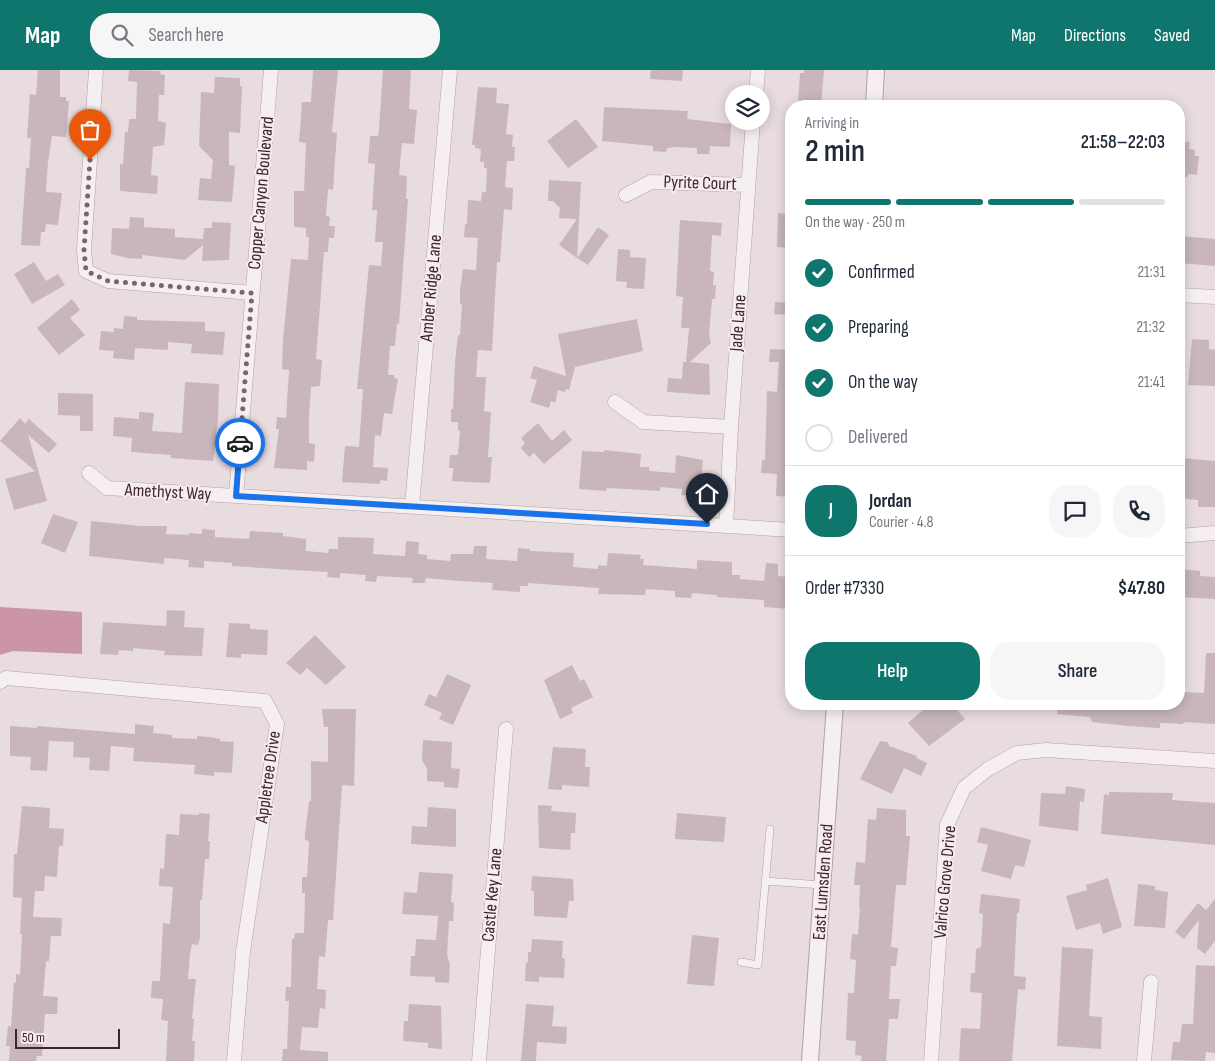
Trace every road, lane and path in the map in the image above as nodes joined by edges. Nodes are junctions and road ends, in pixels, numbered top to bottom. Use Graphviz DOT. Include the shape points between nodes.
graph roads {
  1 [pos="96,70"];
  2 [pos="271,70"];
  3 [pos="450,70"];
  4 [pos="758,70"];
  5 [pos="876,70"];
  6 [pos="757,85"];
  7 [pos="874,100"];
  8 [pos="752,130"];
  9 [pos="748,185"];
  10 [pos="626,195"];
  11 [pos="252,293"];
  12 [pos="1185,295"];
  13 [pos="1215,297"];
  14 [pos="615,402"];
  15 [pos="731,426"];
  16 [pos="89,473"];
  17 [pos="236,496"];
  18 [pos="412,506"];
  19 [pos="726,526"];
  20 [pos="785,530"];
  21 [pos="1215,533"];
  22 [pos="1185,536"];
  23 [pos="0,682"];
  24 [pos="835,710"];
  25 [pos="506,729"];
  26 [pos="1215,761"];
  27 [pos="770,829"];
  28 [pos="765,881"];
  29 [pos="824,886"];
  30 [pos="740,962"];
  31 [pos="1151,982"];
  32 [pos="234,1061"];
  33 [pos="479,1061"];
  34 [pos="810,1061"];
  35 [pos="931,1061"];
  36 [pos="1144,1061"];
  1 -- 11 [label="street" via="84,250 86,271 108,281"];
  2 -- 11 [label="street, Copper Canyon Boulevard"];
  3 -- 18 [label="street, Amber Ridge Lane"];
  4 -- 6 [label="street"];
  5 -- 7 [label="street"];
  8 -- 9 [label="street, Jade Lane"];
  9 -- 10 [label="street, Pyrite Court" via="651,182"];
  9 -- 15 [label="street, Jade Lane"];
  11 -- 17 [label="street, Copper Canyon Boulevard"];
  12 -- 13 [label="street"];
  14 -- 15 [label="street" via="643,422"];
  15 -- 19 [label="street, Jade Lane"];
  16 -- 17 [label="street, Amethyst Way" via="106,488"];
  17 -- 18 [label="street, Amethyst Way"];
  18 -- 19 [label="street, Amethyst Way"];
  19 -- 20 [label="street, Amethyst Way"];
  21 -- 22 [label="street"];
  23 -- 32 [label="street, Appletree Drive" via="6,678 265,701 277,724 243,952"];
  24 -- 29 [label="street, East Lumsden Road"];
  25 -- 33 [label="street, Castle Key Lane"];
  26 -- 35 [label="street, Valrico Grove Drive" via="1046,750 1017,753 988,769 964,788 947,825"];
  27 -- 28 [label="lane"];
  28 -- 29 [label="lane"];
  28 -- 30 [label="lane" via="758,965"];
  29 -- 34 [label="street, East Lumsden Road"];
  31 -- 36 [label="street"];
}
